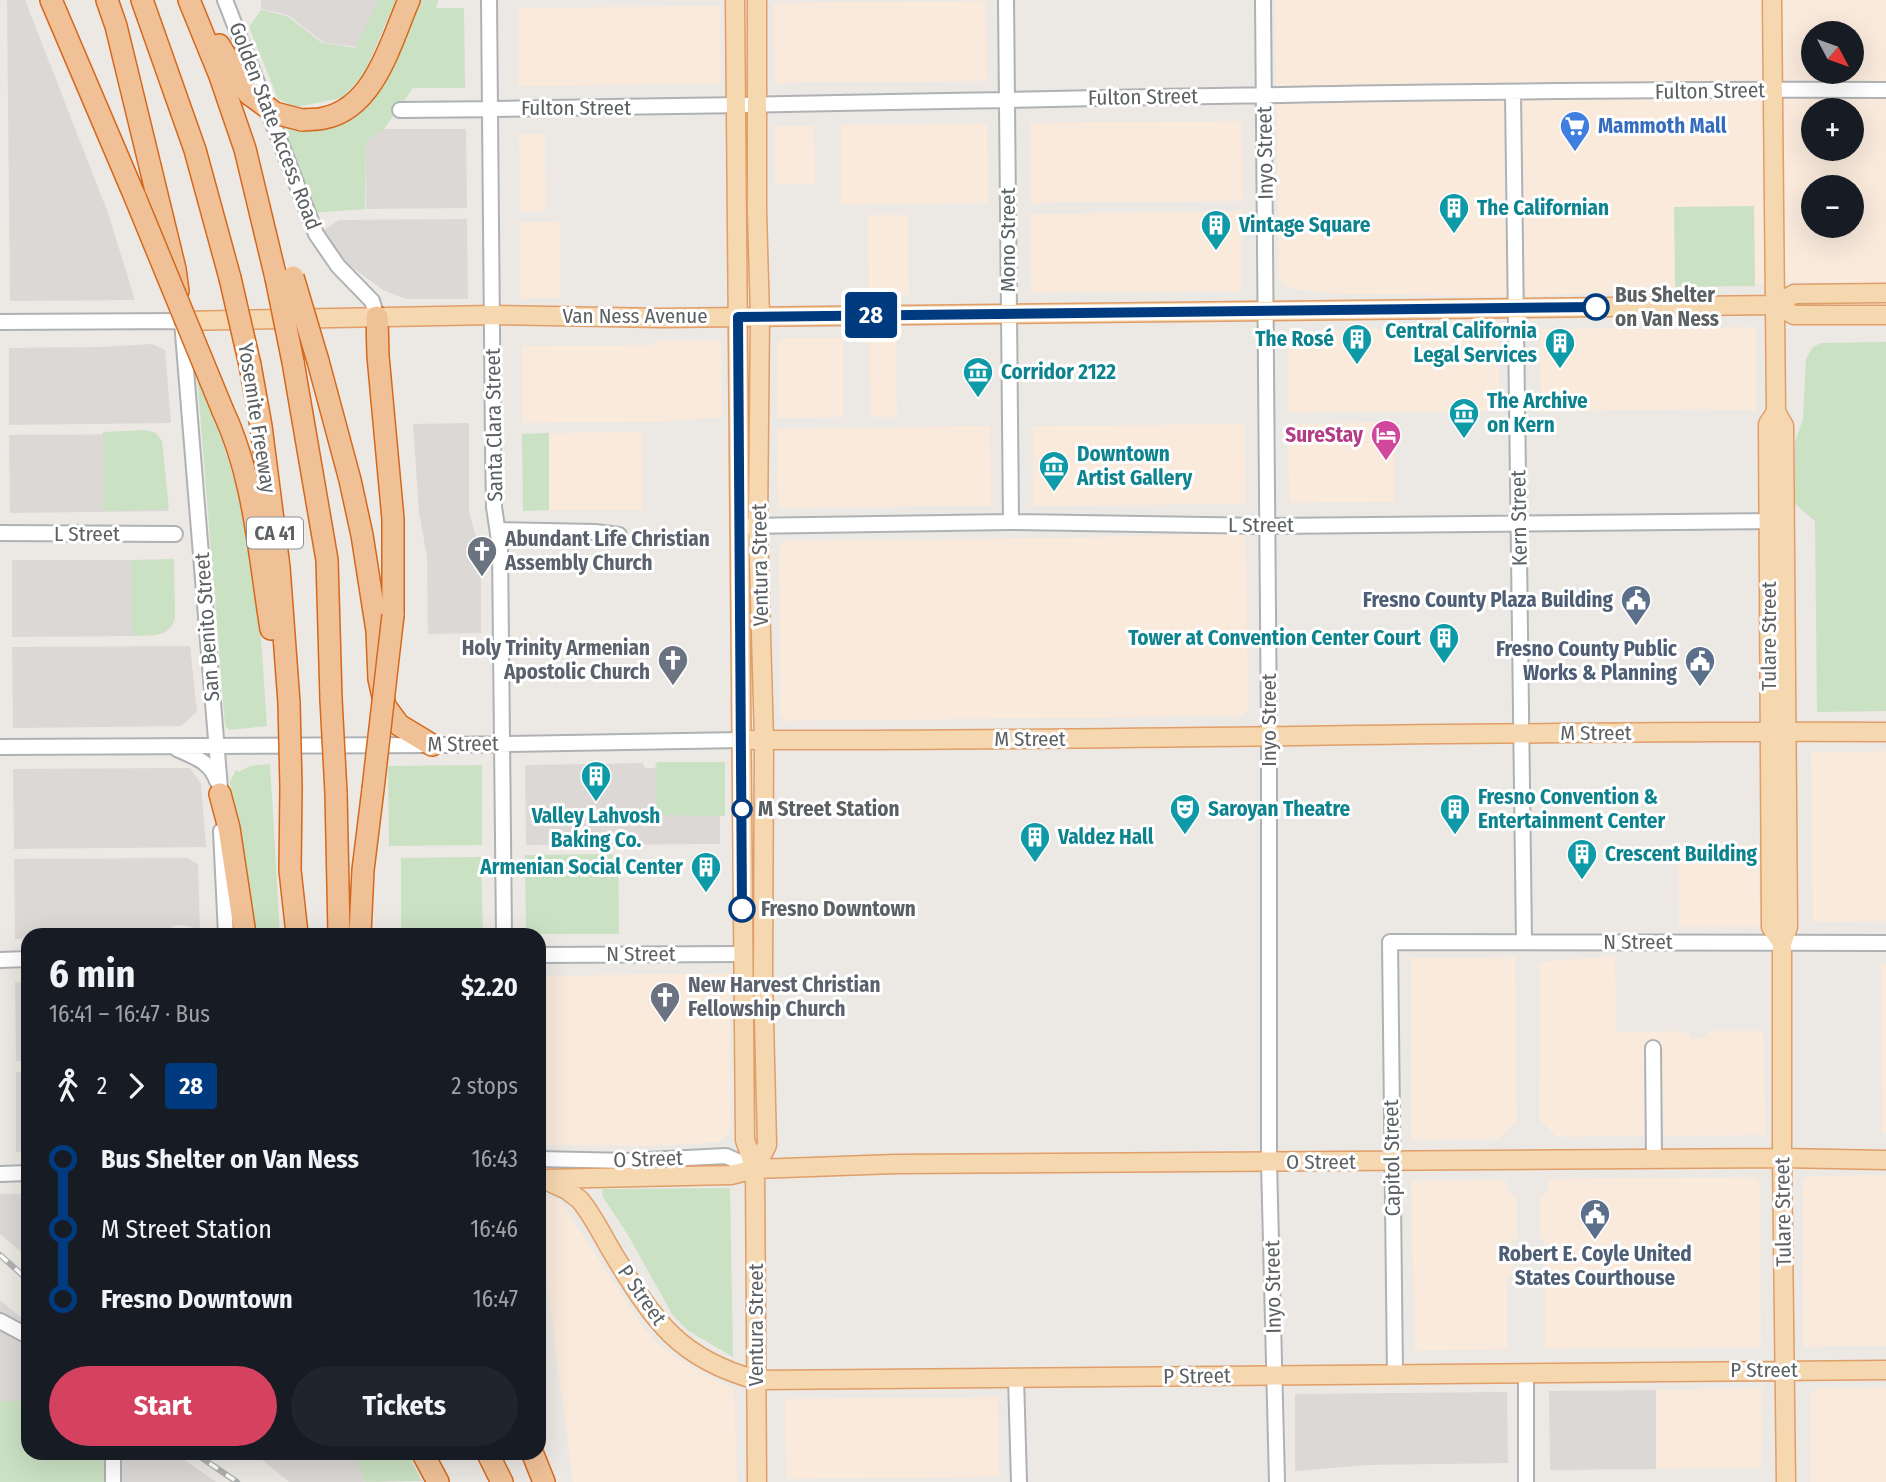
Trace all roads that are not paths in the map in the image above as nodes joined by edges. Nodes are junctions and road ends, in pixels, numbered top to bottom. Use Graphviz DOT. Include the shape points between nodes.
graph roads {
  1 [pos="51,0"];
  2 [pos="107,0"];
  3 [pos="142,0"];
  4 [pos="190,0"];
  5 [pos="225,0"];
  6 [pos="409,0"];
  7 [pos="489,0"];
  8 [pos="735,0"];
  9 [pos="757,0"];
  10 [pos="1006,0"];
  11 [pos="1263,0"];
  12 [pos="1772,0"];
  13 [pos="1772,90"];
  14 [pos="1886,90"];
  15 [pos="1513,93"];
  16 [pos="1264,94"];
  17 [pos="1006,101"];
  18 [pos="758,106"];
  19 [pos="737,107"];
  20 [pos="489,109"];
  21 [pos="400,110"];
  22 [pos="285,277"];
  23 [pos="1886,293"];
  24 [pos="1775,305"];
  25 [pos="1516,308"];
  26 [pos="1886,309"];
  27 [pos="1265,310"];
  28 [pos="1009,314"];
  29 [pos="493,315"];
  30 [pos="1886,315"];
  31 [pos="760,316"];
  32 [pos="1862,316"];
  33 [pos="377,317"];
  34 [pos="738,317"];
  35 [pos="182,321"];
  36 [pos="0,322"];
  37 [pos="1776,521"];
  38 [pos="1011,522"];
  39 [pos="1519,524"];
  40 [pos="739,526"];
  41 [pos="758,526"];
  42 [pos="1267,526"];
  43 [pos="498,530"];
  44 [pos="0,533"];
  45 [pos="175,534"];
  46 [pos="619,535"];
  47 [pos="289,703"];
  48 [pos="1778,732"];
  49 [pos="1886,732"];
  50 [pos="1522,733"];
  51 [pos="1269,737"];
  52 [pos="742,740"];
  53 [pos="764,740"];
  54 [pos="503,744"];
  55 [pos="432,745"];
  56 [pos="173,746"];
  57 [pos="215,746"];
  58 [pos="0,747"];
  59 [pos="220,794"];
  60 [pos="226,928"];
  61 [pos="244,928"];
  62 [pos="295,928"];
  63 [pos="339,928"];
  64 [pos="360,928"];
  65 [pos="504,928"];
  66 [pos="1390,942"];
  67 [pos="1524,942"];
  68 [pos="1782,943"];
  69 [pos="1886,943"];
  70 [pos="743,954"];
  71 [pos="546,955"];
  72 [pos="21,959"];
  73 [pos="0,960"];
  74 [pos="1653,1048"];
  75 [pos="1782,1158"];
  76 [pos="546,1159"];
  77 [pos="1654,1160"];
  78 [pos="1886,1160"];
  79 [pos="1269,1162"];
  80 [pos="1392,1162"];
  81 [pos="755,1169"];
  82 [pos="21,1173"];
  83 [pos="0,1174"];
  84 [pos="592,1178"];
  85 [pos="546,1179"];
  86 [pos="546,1181"];
  87 [pos="587,1209"];
  88 [pos="0,1321"];
  89 [pos="21,1332"];
  90 [pos="1784,1370"];
  91 [pos="1886,1370"];
  92 [pos="1526,1373"];
  93 [pos="1395,1374"];
  94 [pos="1275,1375"];
  95 [pos="1016,1377"];
  96 [pos="757,1380"];
  97 [pos="113,1460"];
  98 [pos="426,1460"];
  99 [pos="441,1460"];
  100 [pos="490,1460"];
  101 [pos="534,1460"];
  102 [pos="113,1482"];
  103 [pos="438,1482"];
  104 [pos="452,1482"];
  105 [pos="502,1482"];
  106 [pos="544,1482"];
  107 [pos="757,1482"];
  108 [pos="1018,1482"];
  109 [pos="1277,1482"];
  110 [pos="1526,1482"];
  111 [pos="1786,1482"];
  1 -- 47 [label="highway, bridge" via="240,458 256,520 271,629"];
  2 -- 35 [label="highway" via="175,269"];
  3 -- 47 [label="highway, Yosemite Freeway / CA 41, bridge" via="195,150 250,365 279,567"];
  4 -- 6 [label="highway, bridge" via="249,94 275,113 302,120 336,114 364,93"];
  4 -- 22 [label="highway" via="220,76"];
  5 -- 33 [label="street, Golden State Access Road" via="316,234 338,266 372,301"];
  7 -- 20 [label="street, Santa Clara Street"];
  8 -- 19 [label="main road, Ventura Street"];
  9 -- 18 [label="main road, Ventura Street"];
  10 -- 17 [label="street, Mono Street"];
  11 -- 16 [label="street, Inyo Street"];
  12 -- 13 [label="main road, Tulare Street"];
  13 -- 14 [label="street, Fulton Street"];
  13 -- 15 [label="street, Fulton Street"];
  13 -- 24 [label="main road, Tulare Street"];
  15 -- 16 [label="street, Fulton Street"];
  15 -- 25 [label="street, Kern Street"];
  16 -- 17 [label="street, Fulton Street"];
  16 -- 27 [label="street, Inyo Street"];
  17 -- 18 [label="street, Fulton Street"];
  17 -- 28 [label="street, Mono Street"];
  18 -- 19 [label="street, Fulton Street"];
  18 -- 31 [label="main road, Ventura Street"];
  19 -- 20 [label="street, Fulton Street"];
  19 -- 34 [label="main road, Ventura Street"];
  20 -- 21 [label="street, Fulton Street"];
  20 -- 29 [label="street, Santa Clara Street"];
  22 -- 55 [label="highway, bridge" via="318,361 350,480 377,631 385,706 399,725"];
  22 -- 63 [label="highway, Yosemite Freeway / CA 41, bridge" via="293,362 327,559"];
  23 -- 24 [label="main road, Van Ness Avenue" via="1794,294"];
  24 -- 25 [label="main road, Van Ness Avenue"];
  24 -- 32 [label="main road, Van Ness Avenue" via="1794,315"];
  24 -- 37 [label="main road, Tulare Street" via="1776,412 1784,426"];
  25 -- 27 [label="main road, Van Ness Avenue"];
  25 -- 39 [label="street, Kern Street"];
  26 -- 32 [label="main road"];
  27 -- 28 [label="main road, Van Ness Avenue"];
  27 -- 42 [label="street, Inyo Street"];
  28 -- 31 [label="main road, Van Ness Avenue"];
  28 -- 38 [label="street, Mono Street"];
  29 -- 33 [label="main road, Van Ness Avenue"];
  29 -- 34 [label="main road, Van Ness Avenue"];
  29 -- 43 [label="street, Santa Clara Street"];
  30 -- 32 [label="main road, Van Ness Avenue"];
  31 -- 34 [label="main road, Van Ness Avenue"];
  31 -- 41 [label="main road, Ventura Street"];
  33 -- 35 [label="main road, Van Ness Avenue"];
  33 -- 64 [label="highway, bridge" via="394,541 393,614"];
  34 -- 40 [label="main road, Ventura Street"];
  35 -- 36 [label="street, Van Ness Avenue"];
  35 -- 57 [label="street, San Benito Street"];
  37 -- 39 [label="street, L Street"];
  37 -- 48 [label="main road, Tulare Street"];
  38 -- 41 [label="street, L Street"];
  38 -- 42 [label="street, L Street"];
  39 -- 42 [label="street, L Street"];
  39 -- 50 [label="street, Kern Street"];
  40 -- 41 [label="street, L Street"];
  40 -- 52 [label="main road, Ventura Street"];
  41 -- 53 [label="main road, Ventura Street"];
  42 -- 51 [label="street, Inyo Street"];
  43 -- 46 [label="street"];
  43 -- 54 [label="street, Santa Clara Street"];
  44 -- 45 [label="street, L Street"];
  47 -- 62 [label="highway, Yosemite Freeway / CA 41, bridge" via="290,870"];
  48 -- 49 [label="main road, M Street"];
  48 -- 50 [label="main road, M Street"];
  48 -- 68 [label="main road, Tulare Street" via="1771,927"];
  50 -- 51 [label="main road, M Street"];
  50 -- 67 [label="street, Kern Street"];
  51 -- 53 [label="main road, M Street"];
  51 -- 79 [label="street, Inyo Street"];
  52 -- 53 [label="main road, M Street"];
  52 -- 54 [label="street, M Street"];
  52 -- 70 [label="main road, Ventura Street"];
  53 -- 81 [label="main road, Ventura Street" via="767,1145"];
  54 -- 55 [label="street, M Street"];
  54 -- 65 [label="street, Santa Clara Street"];
  55 -- 57 [label="street, M Street"];
  56 -- 57 [label="street, M Street"];
  56 -- 58 [label="street, M Street"];
  56 -- 59 [label="street, M Street" via="211,769"];
  57 -- 59 [label="street, San Benito Street"];
  59 -- 60 [label="street, San Benito Street"];
  59 -- 61 [label="highway"];
  66 -- 67 [label="street, N Street"];
  66 -- 80 [label="street, Capitol Street"];
  67 -- 68 [label="street, N Street"];
  68 -- 69 [label="street, N Street"];
  68 -- 75 [label="main road, Tulare Street"];
  70 -- 71 [label="street, N Street"];
  70 -- 81 [label="main road, Ventura Street" via="745,1144"];
  72 -- 73 [label="street"];
  74 -- 77 [label="street"];
  75 -- 77 [label="main road, O Street"];
  75 -- 78 [label="main road, O Street"];
  75 -- 90 [label="main road, Tulare Street"];
  76 -- 81 [label="street, O Street" via="726,1156"];
  77 -- 80 [label="main road, O Street"];
  79 -- 80 [label="main road, O Street"];
  79 -- 81 [label="main road, O Street"];
  79 -- 94 [label="street, Inyo Street"];
  80 -- 93 [label="street, Capitol Street"];
  81 -- 84 [label="main road, O Street" via="731,1175"];
  81 -- 96 [label="main road, Ventura Street"];
  82 -- 83 [label="street"];
  84 -- 85 [label="main road, O Street"];
  84 -- 87 [label="main road" via="584,1197"];
  86 -- 87 [label="main road, P Street" via="567,1190"];
  87 -- 96 [label="main road, P Street" via="648,1309 674,1338 715,1366"];
  88 -- 89 [label="street"];
  90 -- 91 [label="main road, P Street"];
  90 -- 92 [label="main road, P Street"];
  90 -- 111 [label="main road, Tulare Street"];
  92 -- 93 [label="main road, P Street"];
  92 -- 110 [label="street"];
  93 -- 94 [label="main road, P Street"];
  94 -- 95 [label="main road, P Street"];
  94 -- 109 [label="street, Inyo Street"];
  95 -- 96 [label="main road, P Street"];
  95 -- 108 [label="street"];
  96 -- 107 [label="main road, Ventura Street"];
  97 -- 102 [label="street"];
  98 -- 103 [label="highway"];
  99 -- 104 [label="highway"];
  100 -- 105 [label="highway"];
  101 -- 106 [label="highway"];
}
